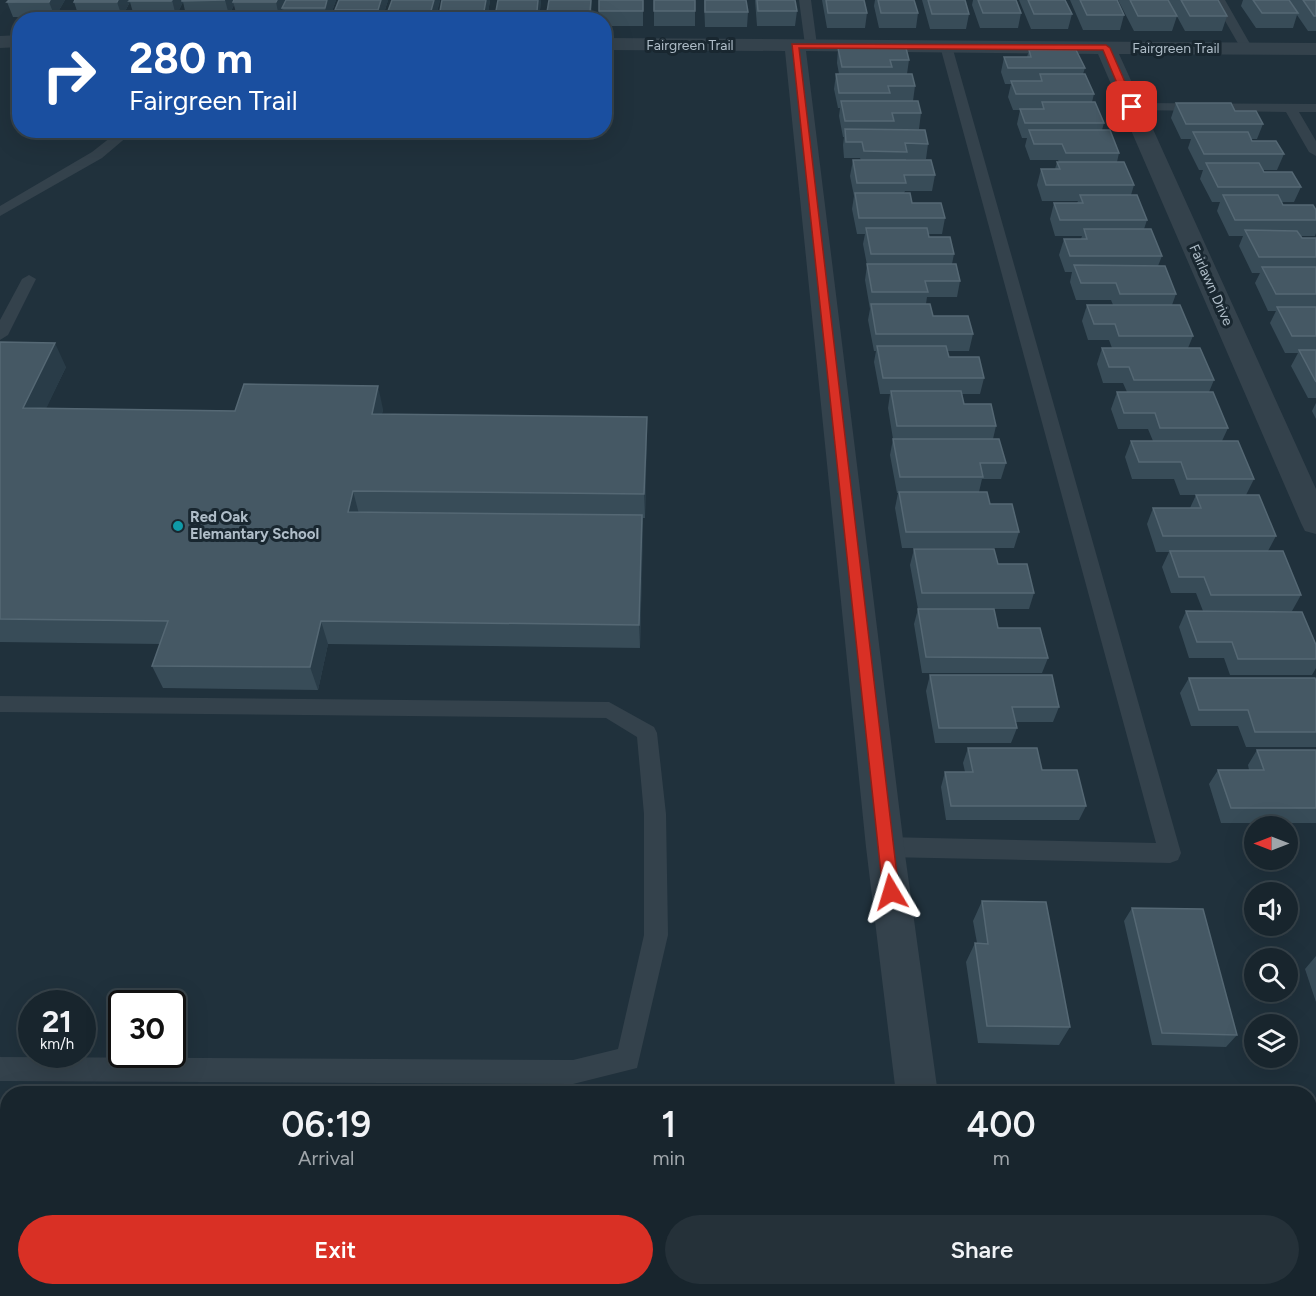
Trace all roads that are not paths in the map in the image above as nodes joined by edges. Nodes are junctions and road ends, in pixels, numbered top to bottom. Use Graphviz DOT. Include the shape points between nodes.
graph roads {
  1 [pos="805,0"];
  2 [pos="1219,0"];
  3 [pos="612,44"];
  4 [pos="803,45"];
  5 [pos="946,46"];
  6 [pos="1106,48"];
  7 [pos="1246,48"];
  8 [pos="1316,49"];
  9 [pos="1132,107"];
  10 [pos="1290,108"];
  11 [pos="1316,108"];
  12 [pos="119,138"];
  13 [pos="1316,152"];
  14 [pos="0,212"];
  15 [pos="29,279"];
  16 [pos="0,333"];
  17 [pos="1316,523"];
  18 [pos="0,704"];
  19 [pos="885,847"];
  20 [pos="0,1069"];
  21 [pos="916,1086"];
  1 -- 4 [label="lane"];
  2 -- 7 [label="lane"];
  3 -- 4 [label="street, Fairgreen Trail"];
  4 -- 5 [label="street, Fairgreen Trail"];
  4 -- 19 [label="street"];
  5 -- 6 [label="street, Fairgreen Trail"];
  5 -- 19 [label="lane" via="1170,854"];
  6 -- 7 [label="street, Fairgreen Trail"];
  6 -- 9 [label="street, Fairlawn Drive"];
  7 -- 8 [label="street, Fairgreen Trail"];
  9 -- 10 [label="lane"];
  9 -- 17 [label="street, Fairlawn Drive"];
  10 -- 11 [label="lane"];
  10 -- 13 [label="lane"];
  12 -- 14 [label="lane"];
  15 -- 16 [label="lane"];
  18 -- 20 [label="lane" via="609,710 647,733 655,814 656,935 628,1059 573,1072"];
  19 -- 21 [label="street"];
}
